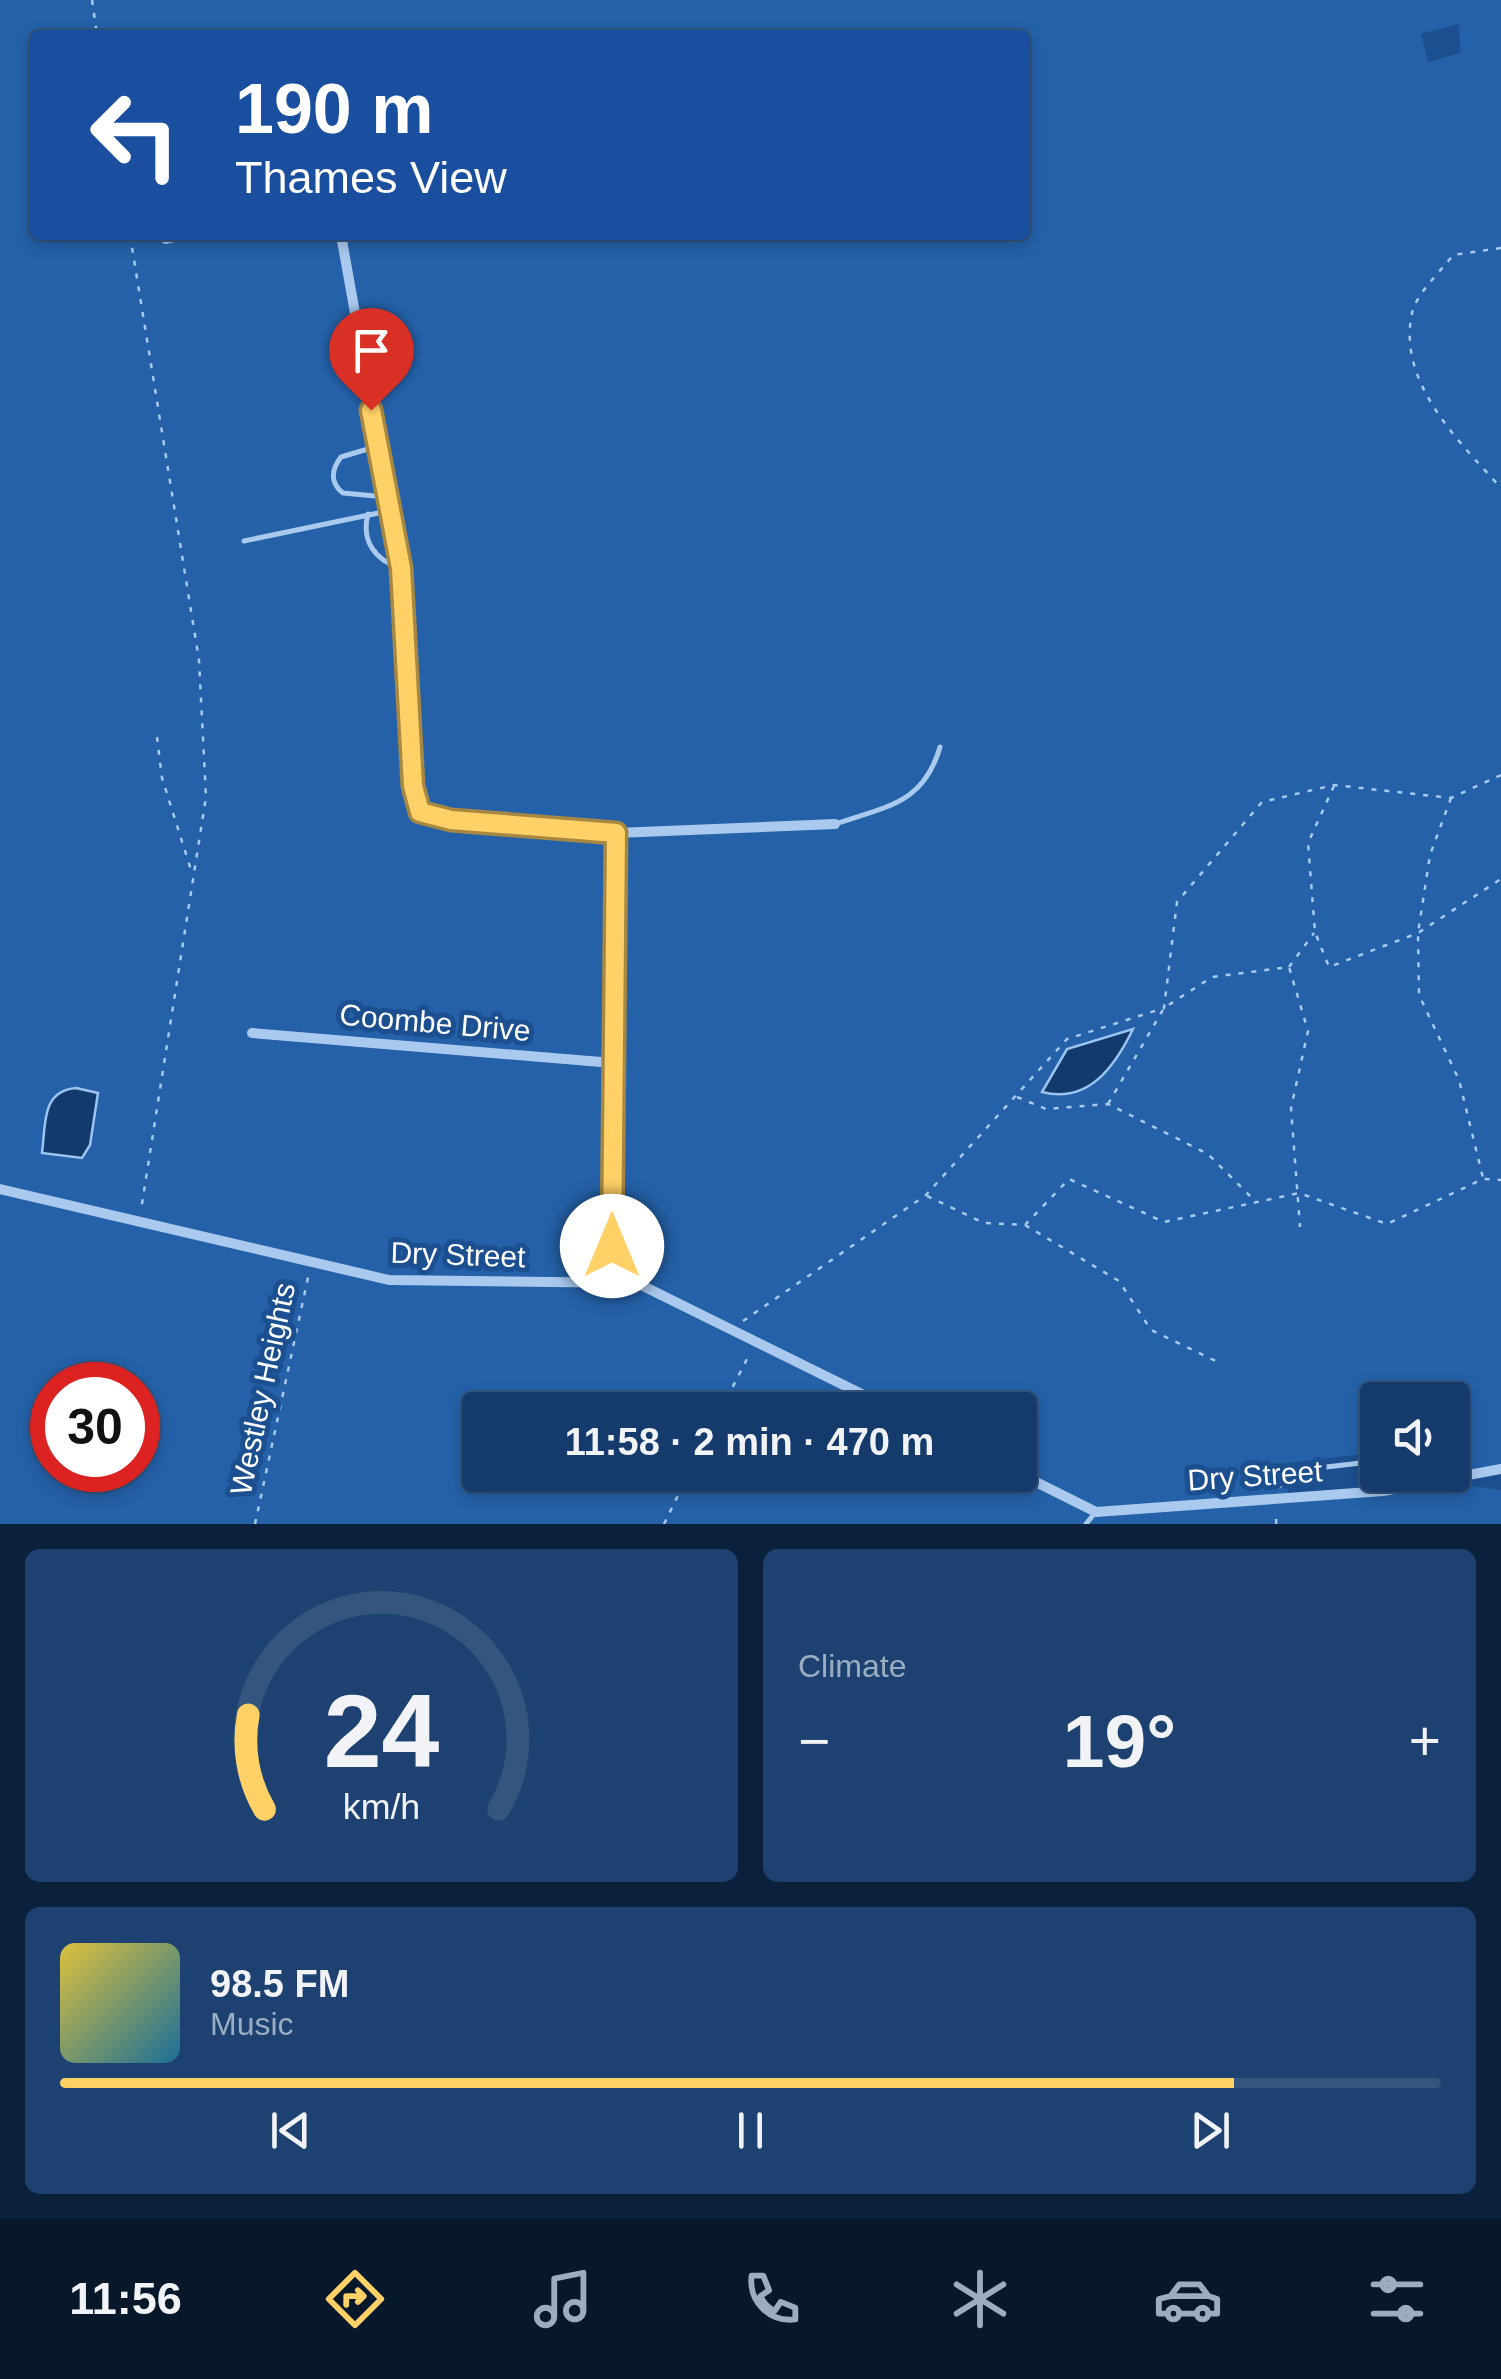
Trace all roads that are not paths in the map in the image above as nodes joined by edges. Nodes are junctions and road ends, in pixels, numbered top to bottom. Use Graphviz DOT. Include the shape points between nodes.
graph roads {
  1 [pos="342,240"];
  2 [pos="379,446"];
  3 [pos="389,496"];
  4 [pos="392,511"];
  5 [pos="368,514"];
  6 [pos="244,541"];
  7 [pos="401,568"];
  8 [pos="940,747"];
  9 [pos="835,824"];
  10 [pos="616,833"];
  11 [pos="252,1032"];
  12 [pos="614,1063"];
  13 [pos="0,1189"];
  14 [pos="612,1282"];
  15 [pos="859,1392"];
  16 [pos="1360,1463"];
  17 [pos="1309,1469"];
  18 [pos="1501,1469"];
  19 [pos="1470,1475"];
  20 [pos="1037,1482"];
  21 [pos="1368,1492"];
  22 [pos="1096,1512"];
  23 [pos="1086,1524"];
  1 -- 2 [label="street"];
  2 -- 3 [label="street"];
  2 -- 3 [label="lane" via="341,458 334,481 343,493"];
  3 -- 4 [label="street"];
  4 -- 5 [label="lane"];
  4 -- 7 [label="street"];
  5 -- 6 [label="lane"];
  5 -- 7 [label="lane" via="373,552"];
  7 -- 10 [label="street" via="420,812"];
  8 -- 9 [label="lane" via="932,775 915,792"];
  9 -- 10 [label="street"];
  10 -- 12 [label="street"];
  11 -- 12 [label="street, Coombe Drive"];
  12 -- 14 [label="street"];
  13 -- 14 [label="street, Dry Street" via="389,1280"];
  14 -- 15 [label="street, Dry Street" via="637,1282"];
  16 -- 17 [label="lane"];
  18 -- 19 [label="street, Dry Street"];
  20 -- 22 [label="street"];
  21 -- 22 [label="street, Dry Street"];
  22 -- 23 [label="lane"];
}
